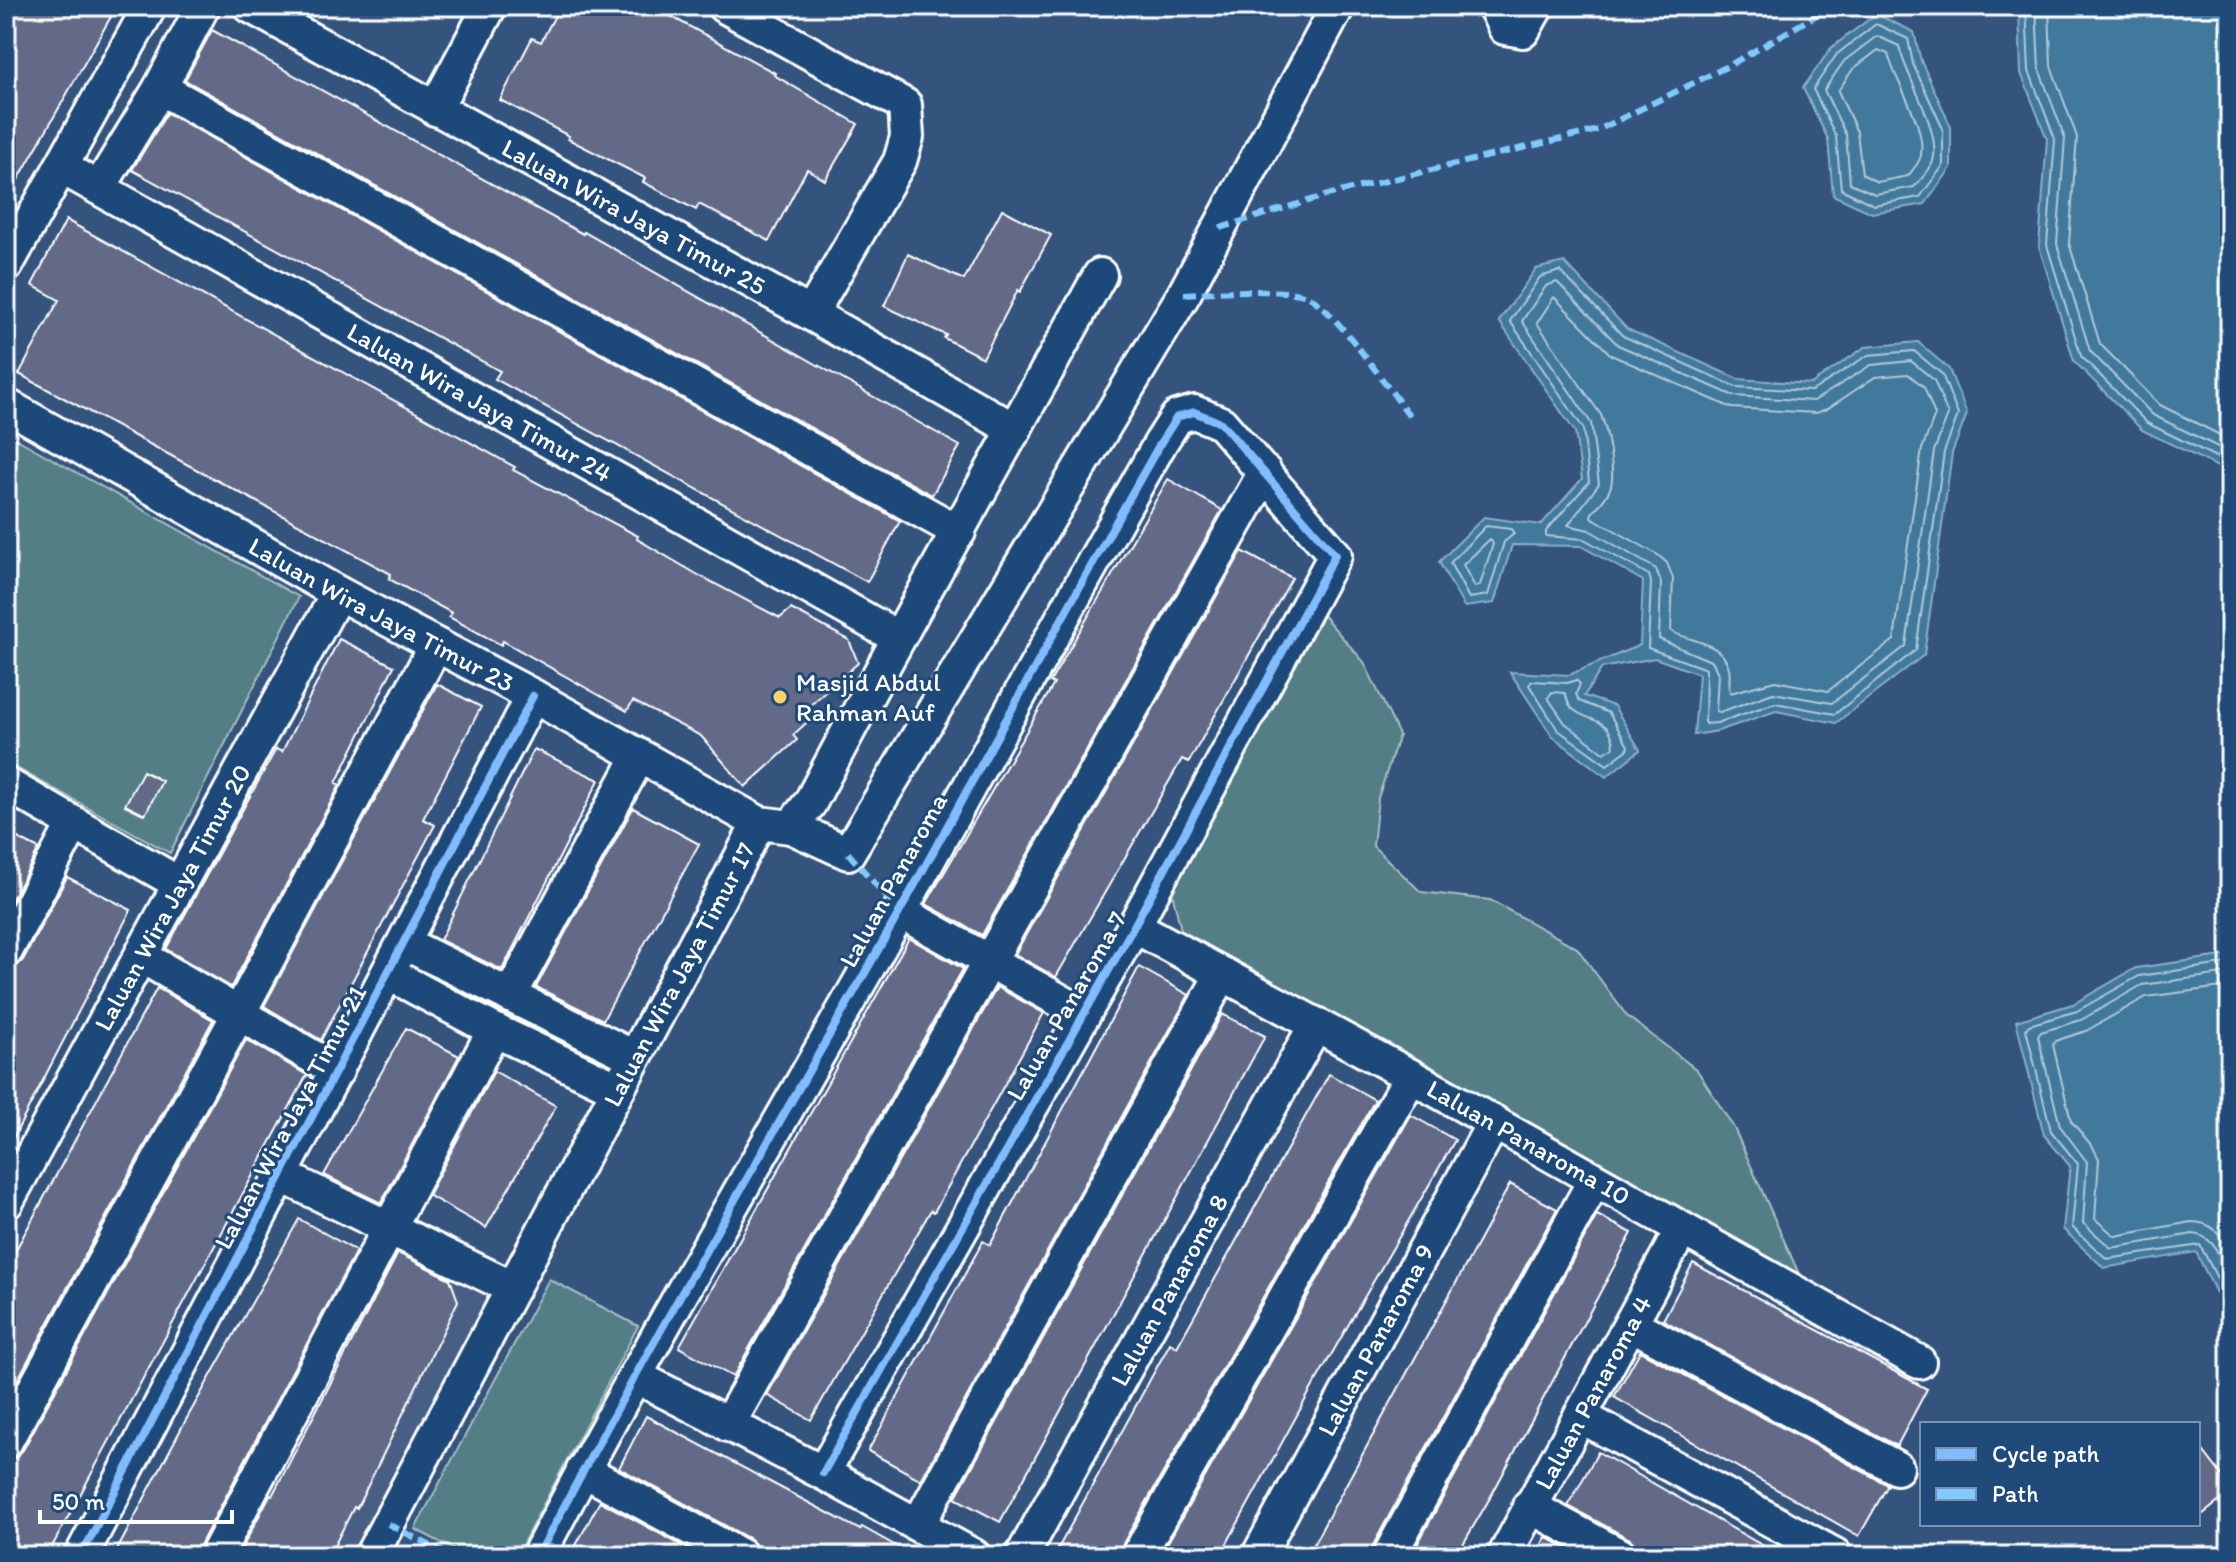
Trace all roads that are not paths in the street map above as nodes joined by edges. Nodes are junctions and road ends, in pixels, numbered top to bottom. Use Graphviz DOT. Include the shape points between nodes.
graph roads {
  1 [pos="150,6"];
  2 [pos="203,6"];
  3 [pos="250,6"];
  4 [pos="490,6"];
  5 [pos="724,6"];
  6 [pos="1338,6"];
  7 [pos="1494,6"];
  8 [pos="1537,6"];
  9 [pos="160,88"];
  10 [pos="435,109"];
  11 [pos="61,167"];
  12 [pos="99,188"];
  13 [pos="6,266"];
  14 [pos="1100,275"];
  15 [pos="811,314"];
  16 [pos="6,405"];
  17 [pos="1015,430"];
  18 [pos="1265,472"];
  19 [pos="959,532"];
  20 [pos="1335,555"];
  21 [pos="338,593"];
  22 [pos="897,637"];
  23 [pos="436,645"];
  24 [pos="533,696"];
  25 [pos="639,756"];
  26 [pos="6,784"];
  27 [pos="74,823"];
  28 [pos="759,823"];
  29 [pos="791,827"];
  30 [pos="180,884"];
  31 [pos="899,911"];
  32 [pos="1134,926"];
  33 [pos="404,943"];
  34 [pos="6,951"];
  35 [pos="141,956"];
  36 [pos="989,961"];
  37 [pos="388,973"];
  38 [pos="1222,974"];
  39 [pos="510,996"];
  40 [pos="1084,1014"];
  41 [pos="238,1015"];
  42 [pos="1316,1024"];
  43 [pos="494,1030"];
  44 [pos="634,1057"];
  45 [pos="337,1071"];
  46 [pos="1411,1076"];
  47 [pos="618,1089"];
  48 [pos="1494,1122"];
  49 [pos="282,1176"];
  50 [pos="1594,1181"];
  51 [pos="6,1203"];
  52 [pos="390,1229"];
  53 [pos="1682,1229"];
  54 [pos="513,1288"];
  55 [pos="1631,1324"];
  56 [pos="1919,1362"];
  57 [pos="635,1376"];
  58 [pos="1580,1416"];
  59 [pos="728,1425"];
  60 [pos="6,1441"];
  61 [pos="1897,1468"];
  62 [pos="583,1470"];
  63 [pos="823,1473"];
  64 [pos="1529,1506"];
  65 [pos="918,1525"];
  66 [pos="1835,1555"];
  67 [pos="81,1556"];
  68 [pos="216,1556"];
  69 [pos="371,1556"];
  70 [pos="538,1556"];
  71 [pos="741,1556"];
  72 [pos="974,1556"];
  73 [pos="1022,1556"];
  74 [pos="1138,1556"];
  75 [pos="1258,1556"];
  76 [pos="1389,1556"];
  77 [pos="1504,1556"];
  78 [pos="1621,1556"];
  1 -- 11 [label="street"];
  2 -- 9 [label="street"];
  3 -- 10 [label="street, Laluan Wira Jaya Timur 25"];
  4 -- 10 [label="street"];
  5 -- 15 [label="street" via="905,105 907,137 900,161"];
  6 -- 29 [label="street" via="1184,294 848,853"];
  7 -- 8 [label="street" via="1505,28 1523,31"];
  9 -- 12 [label="street"];
  9 -- 19 [label="street"];
  10 -- 15 [label="street, Laluan Wira Jaya Timur 25"];
  11 -- 12 [label="street, Laluan Wira Jaya Timur 24"];
  11 -- 13 [label="street"];
  12 -- 22 [label="street, Laluan Wira Jaya Timur 24"];
  14 -- 17 [label="street, Laluan Wira Jaya Timur 17"];
  15 -- 17 [label="street, Laluan Wira Jaya Timur 25"];
  16 -- 21 [label="street, Laluan Wira Jaya Timur 23"];
  17 -- 19 [label="street, Laluan Wira Jaya Timur 17"];
  18 -- 20 [label="street, Laluan Panaroma"];
  18 -- 31 [label="street, Laluan Panaroma" via="1221,423 1194,412 1177,417"];
  18 -- 36 [label="street"];
  19 -- 22 [label="street, Laluan Wira Jaya Timur 17"];
  20 -- 32 [label="street, Laluan Panaroma 7"];
  21 -- 23 [label="street, Laluan Wira Jaya Timur 23"];
  21 -- 30 [label="street, Laluan Wira Jaya Timur 20"];
  22 -- 29 [label="street, Laluan Wira Jaya Timur 17" via="810,803"];
  23 -- 24 [label="street, Laluan Wira Jaya Timur 23"];
  23 -- 41 [label="street"];
  24 -- 25 [label="street, Laluan Wira Jaya Timur 23"];
  24 -- 33 [label="street, Laluan Wira Jaya Timur 21"];
  25 -- 28 [label="street, Laluan Wira Jaya Timur 23"];
  25 -- 39 [label="street"];
  26 -- 27 [label="street"];
  27 -- 30 [label="street"];
  27 -- 34 [label="street"];
  28 -- 29 [label="street, Laluan Wira Jaya Timur 17"];
  28 -- 44 [label="street, Laluan Wira Jaya Timur 17"];
  30 -- 35 [label="street, Laluan Wira Jaya Timur 20"];
  31 -- 36 [label="street"];
  31 -- 57 [label="street, Laluan Panaroma"];
  32 -- 38 [label="street, Laluan Panaroma 10"];
  32 -- 40 [label="street, Laluan Panaroma 7"];
  33 -- 37 [label="street, Laluan Wira Jaya Timur 21"];
  33 -- 39 [label="street"];
  35 -- 41 [label="street"];
  35 -- 51 [label="street, Laluan Wira Jaya Timur 20"];
  36 -- 40 [label="street"];
  36 -- 59 [label="street"];
  37 -- 43 [label="street"];
  37 -- 45 [label="street, Laluan Wira Jaya Timur 21"];
  38 -- 42 [label="street, Laluan Panaroma 10"];
  38 -- 65 [label="street"];
  39 -- 44 [label="street"];
  40 -- 63 [label="street, Laluan Panaroma 7"];
  41 -- 45 [label="street"];
  41 -- 60 [label="street"];
  42 -- 46 [label="street, Laluan Panaroma 10"];
  42 -- 73 [label="street, Laluan Panaroma 8"];
  43 -- 47 [label="street"];
  43 -- 52 [label="street"];
  44 -- 47 [label="street, Laluan Wira Jaya Timur 17"];
  45 -- 49 [label="street, Laluan Wira Jaya Timur 21"];
  46 -- 48 [label="street, Laluan Panaroma 10"];
  46 -- 74 [label="street"];
  47 -- 54 [label="street, Laluan Wira Jaya Timur 17"];
  48 -- 50 [label="street, Laluan Panaroma 10"];
  48 -- 75 [label="street, Laluan Panaroma 9"];
  49 -- 52 [label="street"];
  49 -- 67 [label="street, Laluan Wira Jaya Timur 21"];
  50 -- 53 [label="street, Laluan Panaroma 10"];
  50 -- 76 [label="street"];
  52 -- 54 [label="street"];
  52 -- 68 [label="street"];
  53 -- 55 [label="street, Laluan Panaroma 4"];
  53 -- 56 [label="street, Laluan Panaroma 10"];
  54 -- 69 [label="street, Laluan Wira Jaya Timur 17"];
  55 -- 58 [label="street, Laluan Panaroma 4"];
  55 -- 61 [label="street"];
  57 -- 59 [label="street"];
  57 -- 62 [label="street, Laluan Panaroma"];
  58 -- 64 [label="street, Laluan Panaroma 4"];
  58 -- 66 [label="street"];
  59 -- 63 [label="street"];
  62 -- 70 [label="street, Laluan Panaroma"];
  62 -- 71 [label="street"];
  63 -- 65 [label="street"];
  64 -- 77 [label="street, Laluan Panaroma 4"];
  64 -- 78 [label="street"];
  65 -- 72 [label="street"];
}
